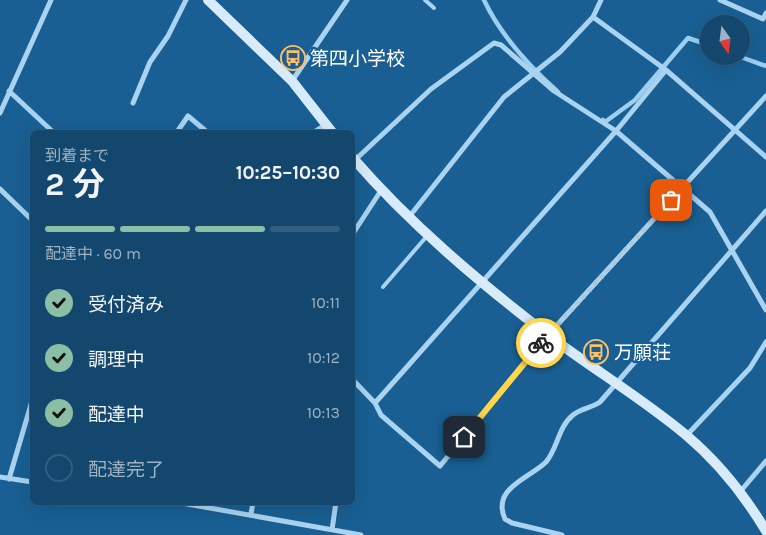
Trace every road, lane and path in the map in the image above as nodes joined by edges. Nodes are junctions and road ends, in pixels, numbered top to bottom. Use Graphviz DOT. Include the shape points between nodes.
graph roads {
  1 [pos="51,0"];
  2 [pos="186,0"];
  3 [pos="208,0"];
  4 [pos="347,0"];
  5 [pos="425,0"];
  6 [pos="601,0"];
  7 [pos="720,0"];
  8 [pos="434,8"];
  9 [pos="766,13"];
  10 [pos="593,17"];
  11 [pos="666,70"];
  12 [pos="534,73"];
  13 [pos="292,82"];
  14 [pos="9,91"];
  15 [pos="766,96"];
  16 [pos="134,104"];
  17 [pos="0,113"];
  18 [pos="328,129"];
  19 [pos="51,130"];
  20 [pos="178,130"];
  21 [pos="205,130"];
  22 [pos="616,130"];
  23 [pos="735,130"];
  24 [pos="355,157"];
  25 [pos="766,157"];
  26 [pos="355,159"];
  27 [pos="683,187"];
  28 [pos="0,189"];
  29 [pos="382,189"];
  30 [pos="766,211"];
  31 [pos="409,216"];
  32 [pos="30,218"];
  33 [pos="355,230"];
  34 [pos="428,236"];
  35 [pos="731,250"];
  36 [pos="484,282"];
  37 [pos="382,287"];
  38 [pos="766,310"];
  39 [pos="548,335"];
  40 [pos="766,342"];
  41 [pos="355,382"];
  42 [pos="615,383"];
  43 [pos="375,403"];
  44 [pos="30,408"];
  45 [pos="687,436"];
  46 [pos="766,461"];
  47 [pos="0,477"];
  48 [pos="9,479"];
  49 [pos="30,482"];
  50 [pos="739,493"];
  51 [pos="195,505"];
  52 [pos="252,505"];
  53 [pos="336,505"];
  54 [pos="251,514"];
  55 [pos="332,530"];
  56 [pos="766,531"];
  57 [pos="361,535"];
  58 [pos="562,535"];
  1 -- 14 [label="street"];
  2 -- 16 [label="street" via="168,36 150,62"];
  3 -- 13 [label="main road"];
  4 -- 13 [label="street"];
  5 -- 8 [label="lane"];
  6 -- 10 [label="street"];
  7 -- 9 [label="street" via="763,19"];
  10 -- 11 [label="street"];
  10 -- 12 [label="street" via="560,52"];
  11 -- 22 [label="street"];
  11 -- 23 [label="street"];
  12 -- 22 [label="street" via="554,91"];
  12 -- 24 [label="street" via="501,45 494,43 431,89"];
  12 -- 31 [label="street" via="504,97"];
  13 -- 18 [label="main road"];
  14 -- 17 [label="street"];
  14 -- 19 [label="street"];
  15 -- 23 [label="street"];
  20 -- 21 [label="street" via="188,116"];
  22 -- 27 [label="street"];
  22 -- 36 [label="street"];
  23 -- 25 [label="street"];
  23 -- 27 [label="street"];
  26 -- 29 [label="main road"];
  27 -- 35 [label="street" via="710,212"];
  27 -- 39 [label="street"];
  28 -- 32 [label="street"];
  29 -- 31 [label="main road"];
  29 -- 33 [label="street"];
  30 -- 35 [label="street"];
  31 -- 34 [label="main road"];
  34 -- 36 [label="main road"];
  34 -- 37 [label="lane"];
  35 -- 38 [label="street"];
  35 -- 42 [label="street"];
  36 -- 39 [label="main road"];
  36 -- 43 [label="street"];
  39 -- 42 [label="main road"];
  39 -- 43 [label="street" via="440,466 381,414"];
  40 -- 45 [label="street" via="750,368"];
  41 -- 43 [label="street"];
  42 -- 45 [label="main road"];
  42 -- 58 [label="street" via="600,402 572,416 560,430 546,461 516,482 507,492 502,506 505,519 512,523"];
  44 -- 48 [label="street"];
  45 -- 50 [label="main road"];
  46 -- 50 [label="street"];
  47 -- 48 [label="street"];
  48 -- 49 [label="street"];
  50 -- 56 [label="main road"];
  51 -- 54 [label="street"];
  52 -- 54 [label="street"];
  53 -- 55 [label="street"];
  54 -- 55 [label="street"];
  55 -- 57 [label="street"];
}
